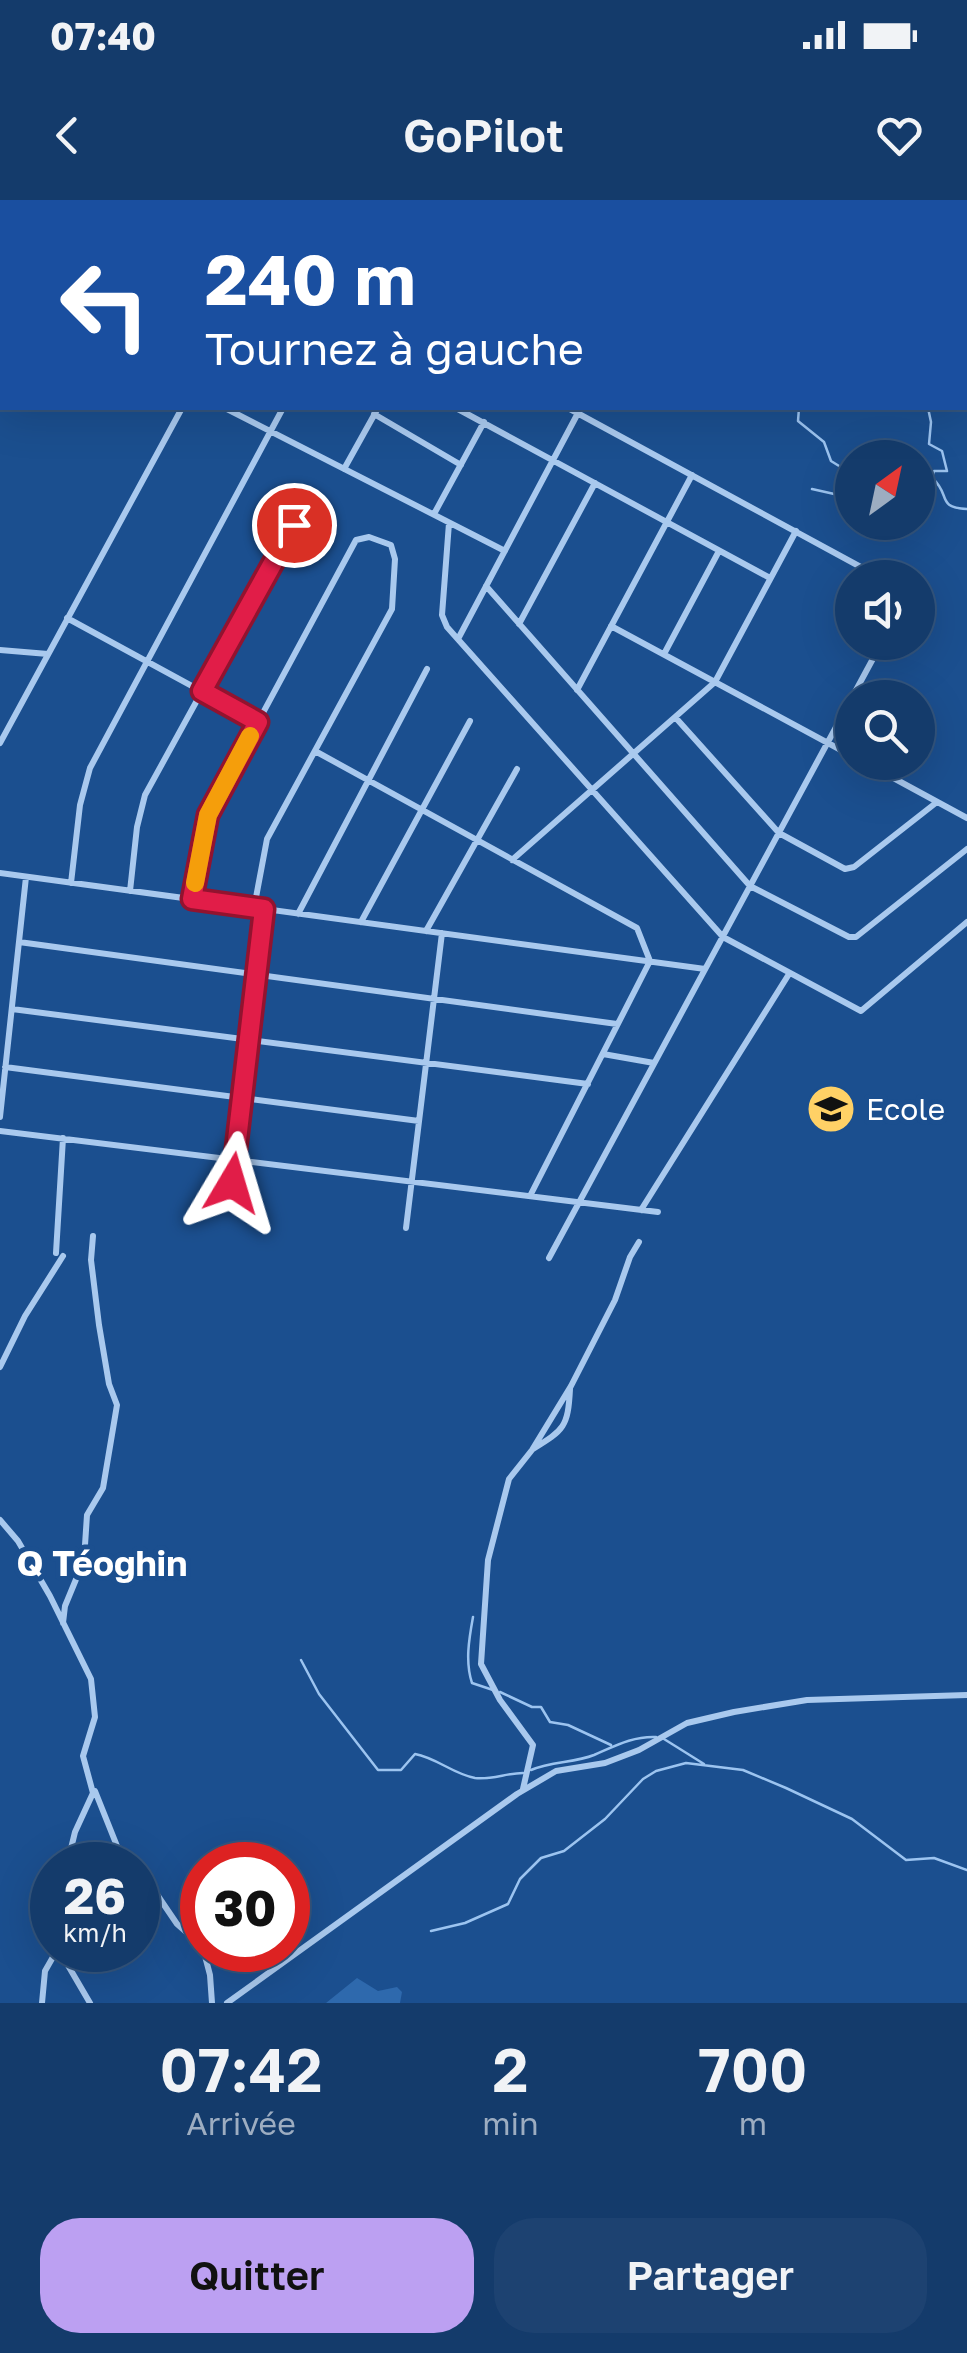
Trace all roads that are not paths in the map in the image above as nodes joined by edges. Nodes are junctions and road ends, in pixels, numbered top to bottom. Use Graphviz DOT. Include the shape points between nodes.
graph roads {
  1 [pos="181,410"];
  2 [pos="229,410"];
  3 [pos="282,410"];
  4 [pos="460,410"];
  5 [pos="572,410"];
  6 [pos="376,411"];
  7 [pos="578,413"];
  8 [pos="484,422"];
  9 [pos="270,431"];
  10 [pos="553,460"];
  11 [pos="461,464"];
  12 [pos="344,468"];
  13 [pos="692,475"];
  14 [pos="595,483"];
  15 [pos="312,491"];
  16 [pos="434,514"];
  17 [pos="449,522"];
  18 [pos="666,522"];
  19 [pos="796,531"];
  20 [pos="505,551"];
  21 [pos="720,551"];
  22 [pos="848,560"];
  23 [pos="770,578"];
  24 [pos="486,586"];
  25 [pos="68,618"];
  26 [pos="520,624"];
  27 [pos="612,626"];
  28 [pos="458,640"];
  29 [pos="0,650"];
  30 [pos="48,654"];
  31 [pos="664,654"];
  32 [pos="872,660"];
  33 [pos="148,662"];
  34 [pos="426,670"];
  35 [pos="715,682"];
  36 [pos="577,690"];
  37 [pos="202,691"];
  38 [pos="675,717"];
  39 [pos="470,721"];
  40 [pos="258,722"];
  41 [pos="0,742"];
  42 [pos="828,743"];
  43 [pos="835,747"];
  44 [pos="315,751"];
  45 [pos="634,754"];
  46 [pos="517,769"];
  47 [pos="368,780"];
  48 [pos="897,780"];
  49 [pos="592,790"];
  50 [pos="938,802"];
  51 [pos="422,810"];
  52 [pos="967,818"];
  53 [pos="778,833"];
  54 [pos="477,840"];
  55 [pos="967,849"];
  56 [pos="512,860"];
  57 [pos="0,873"];
  58 [pos="26,877"];
  59 [pos="70,883"];
  60 [pos="750,886"];
  61 [pos="130,891"];
  62 [pos="192,899"];
  63 [pos="254,908"];
  64 [pos="264,909"];
  65 [pos="298,914"];
  66 [pos="361,922"];
  67 [pos="967,922"];
  68 [pos="426,931"];
  69 [pos="442,933"];
  70 [pos="723,936"];
  71 [pos="19,942"];
  72 [pos="650,961"];
  73 [pos="705,969"];
  74 [pos="256,974"];
  75 [pos="789,974"];
  76 [pos="434,999"];
  77 [pos="12,1010"];
  78 [pos="618,1024"];
  79 [pos="248,1040"];
  80 [pos="603,1054"];
  81 [pos="426,1063"];
  82 [pos="654,1063"];
  83 [pos="6,1068"];
  84 [pos="588,1084"];
  85 [pos="242,1098"];
  86 [pos="0,1117"];
  87 [pos="419,1121"];
  88 [pos="0,1130"];
  89 [pos="63,1138"];
  90 [pos="234,1160"];
  91 [pos="411,1182"];
  92 [pos="530,1196"];
  93 [pos="579,1202"];
  94 [pos="229,1206"];
  95 [pos="641,1210"];
  96 [pos="658,1212"];
  97 [pos="406,1228"];
  98 [pos="93,1236"];
  99 [pos="640,1242"];
  100 [pos="548,1258"];
  101 [pos="0,1367"];
  102 [pos="570,1386"];
  103 [pos="532,1450"];
  104 [pos="0,1520"];
  105 [pos="63,1623"];
  106 [pos="967,1695"];
  107 [pos="93,1786"];
  108 [pos="523,1791"];
  109 [pos="72,1842"];
  110 [pos="44,1972"];
  111 [pos="71,1972"];
  112 [pos="42,2003"];
  113 [pos="90,2003"];
  114 [pos="212,2003"];
  115 [pos="227,2003"];
  1 -- 25 [label="street"];
  2 -- 9 [label="street"];
  3 -- 9 [label="street"];
  4 -- 8 [label="street"];
  5 -- 7 [label="street"];
  6 -- 11 [label="street"];
  6 -- 12 [label="street"];
  7 -- 10 [label="street"];
  7 -- 13 [label="street"];
  8 -- 10 [label="street"];
  8 -- 11 [label="street"];
  9 -- 12 [label="street"];
  9 -- 33 [label="street"];
  10 -- 14 [label="street"];
  10 -- 20 [label="street"];
  11 -- 16 [label="street"];
  12 -- 16 [label="street"];
  13 -- 18 [label="street"];
  13 -- 19 [label="street"];
  14 -- 18 [label="street"];
  14 -- 26 [label="street"];
  15 -- 37 [label="street"];
  16 -- 17 [label="street"];
  17 -- 20 [label="street"];
  17 -- 28 [label="street" via="442,615"];
  18 -- 21 [label="street"];
  18 -- 27 [label="street"];
  19 -- 22 [label="street"];
  19 -- 23 [label="street"];
  20 -- 24 [label="street"];
  21 -- 23 [label="street"];
  21 -- 31 [label="street"];
  23 -- 35 [label="street"];
  24 -- 26 [label="street"];
  24 -- 28 [label="street"];
  25 -- 30 [label="street"];
  25 -- 33 [label="street"];
  26 -- 36 [label="street"];
  27 -- 31 [label="street"];
  27 -- 36 [label="street"];
  28 -- 49 [label="street"];
  29 -- 30 [label="street"];
  30 -- 41 [label="street"];
  31 -- 35 [label="street"];
  32 -- 42 [label="street"];
  33 -- 37 [label="street"];
  33 -- 59 [label="street" via="90,768"];
  34 -- 47 [label="street"];
  35 -- 38 [label="street"];
  35 -- 42 [label="street"];
  36 -- 45 [label="street"];
  37 -- 40 [label="street"];
  37 -- 61 [label="street" via="145,795"];
  38 -- 45 [label="street"];
  38 -- 53 [label="street"];
  39 -- 51 [label="street"];
  40 -- 44 [label="street" via="356,540 391,545 392,608"];
  40 -- 62 [label="street" via="208,815"];
  42 -- 43 [label="street"];
  42 -- 53 [label="street"];
  44 -- 47 [label="street"];
  44 -- 63 [label="street" via="267,839"];
  45 -- 49 [label="street"];
  45 -- 60 [label="street"];
  46 -- 54 [label="street"];
  47 -- 51 [label="street"];
  47 -- 65 [label="street"];
  48 -- 50 [label="street"];
  49 -- 56 [label="street"];
  49 -- 70 [label="street"];
  50 -- 52 [label="street"];
  50 -- 53 [label="street" via="845,870"];
  51 -- 54 [label="street"];
  51 -- 66 [label="street"];
  53 -- 60 [label="street"];
  54 -- 56 [label="street"];
  54 -- 68 [label="street"];
  55 -- 60 [label="street" via="856,937"];
  56 -- 72 [label="street" via="637,928"];
  57 -- 58 [label="street"];
  58 -- 59 [label="street"];
  58 -- 71 [label="street"];
  59 -- 61 [label="street"];
  60 -- 70 [label="street"];
  61 -- 62 [label="street"];
  62 -- 63 [label="street"];
  63 -- 64 [label="street"];
  64 -- 65 [label="street"];
  64 -- 74 [label="street"];
  65 -- 66 [label="street"];
  66 -- 68 [label="street"];
  67 -- 75 [label="street" via="861,1011"];
  68 -- 69 [label="street"];
  69 -- 72 [label="street"];
  69 -- 76 [label="street"];
  70 -- 73 [label="street"];
  70 -- 75 [label="street"];
  71 -- 74 [label="street"];
  71 -- 77 [label="street"];
  72 -- 73 [label="street"];
  72 -- 78 [label="street"];
  73 -- 82 [label="street"];
  74 -- 76 [label="street"];
  74 -- 79 [label="street"];
  75 -- 95 [label="street"];
  76 -- 78 [label="street"];
  76 -- 81 [label="street"];
  77 -- 79 [label="street"];
  77 -- 83 [label="street"];
  78 -- 80 [label="street"];
  79 -- 81 [label="street"];
  79 -- 85 [label="street"];
  80 -- 82 [label="street"];
  80 -- 84 [label="street"];
  81 -- 84 [label="street"];
  81 -- 87 [label="street"];
  82 -- 93 [label="street"];
  83 -- 85 [label="street"];
  83 -- 86 [label="street"];
  84 -- 92 [label="street"];
  85 -- 87 [label="street"];
  85 -- 90 [label="street"];
  87 -- 91 [label="street"];
  88 -- 89 [label="street"];
  89 -- 90 [label="street"];
  89 -- 101 [label="street" via="60,1254"];
  90 -- 91 [label="street"];
  90 -- 94 [label="street"];
  91 -- 92 [label="street"];
  91 -- 97 [label="street"];
  92 -- 93 [label="street"];
  93 -- 95 [label="street"];
  93 -- 100 [label="street"];
  95 -- 96 [label="street"];
  98 -- 105 [label="street" via="99,1325 117,1405 103,1488 87,1514 84,1560"];
  99 -- 102 [label="street"];
  102 -- 103 [label="street"];
  102 -- 103 [label="street" via="562,1431"];
  103 -- 108 [label="street" via="509,1479 488,1560 480,1642 487,1679 534,1745"];
  104 -- 105 [label="street"];
  105 -- 107 [label="street" via="96,1703 83,1756"];
  106 -- 108 [label="street" via="807,1700 734,1712 687,1723 605,1763 556,1771"];
  107 -- 109 [label="street"];
  107 -- 114 [label="street" via="117,1846 205,1956"];
  108 -- 115 [label="street"];
  110 -- 112 [label="street"];
  111 -- 113 [label="street"];
}
